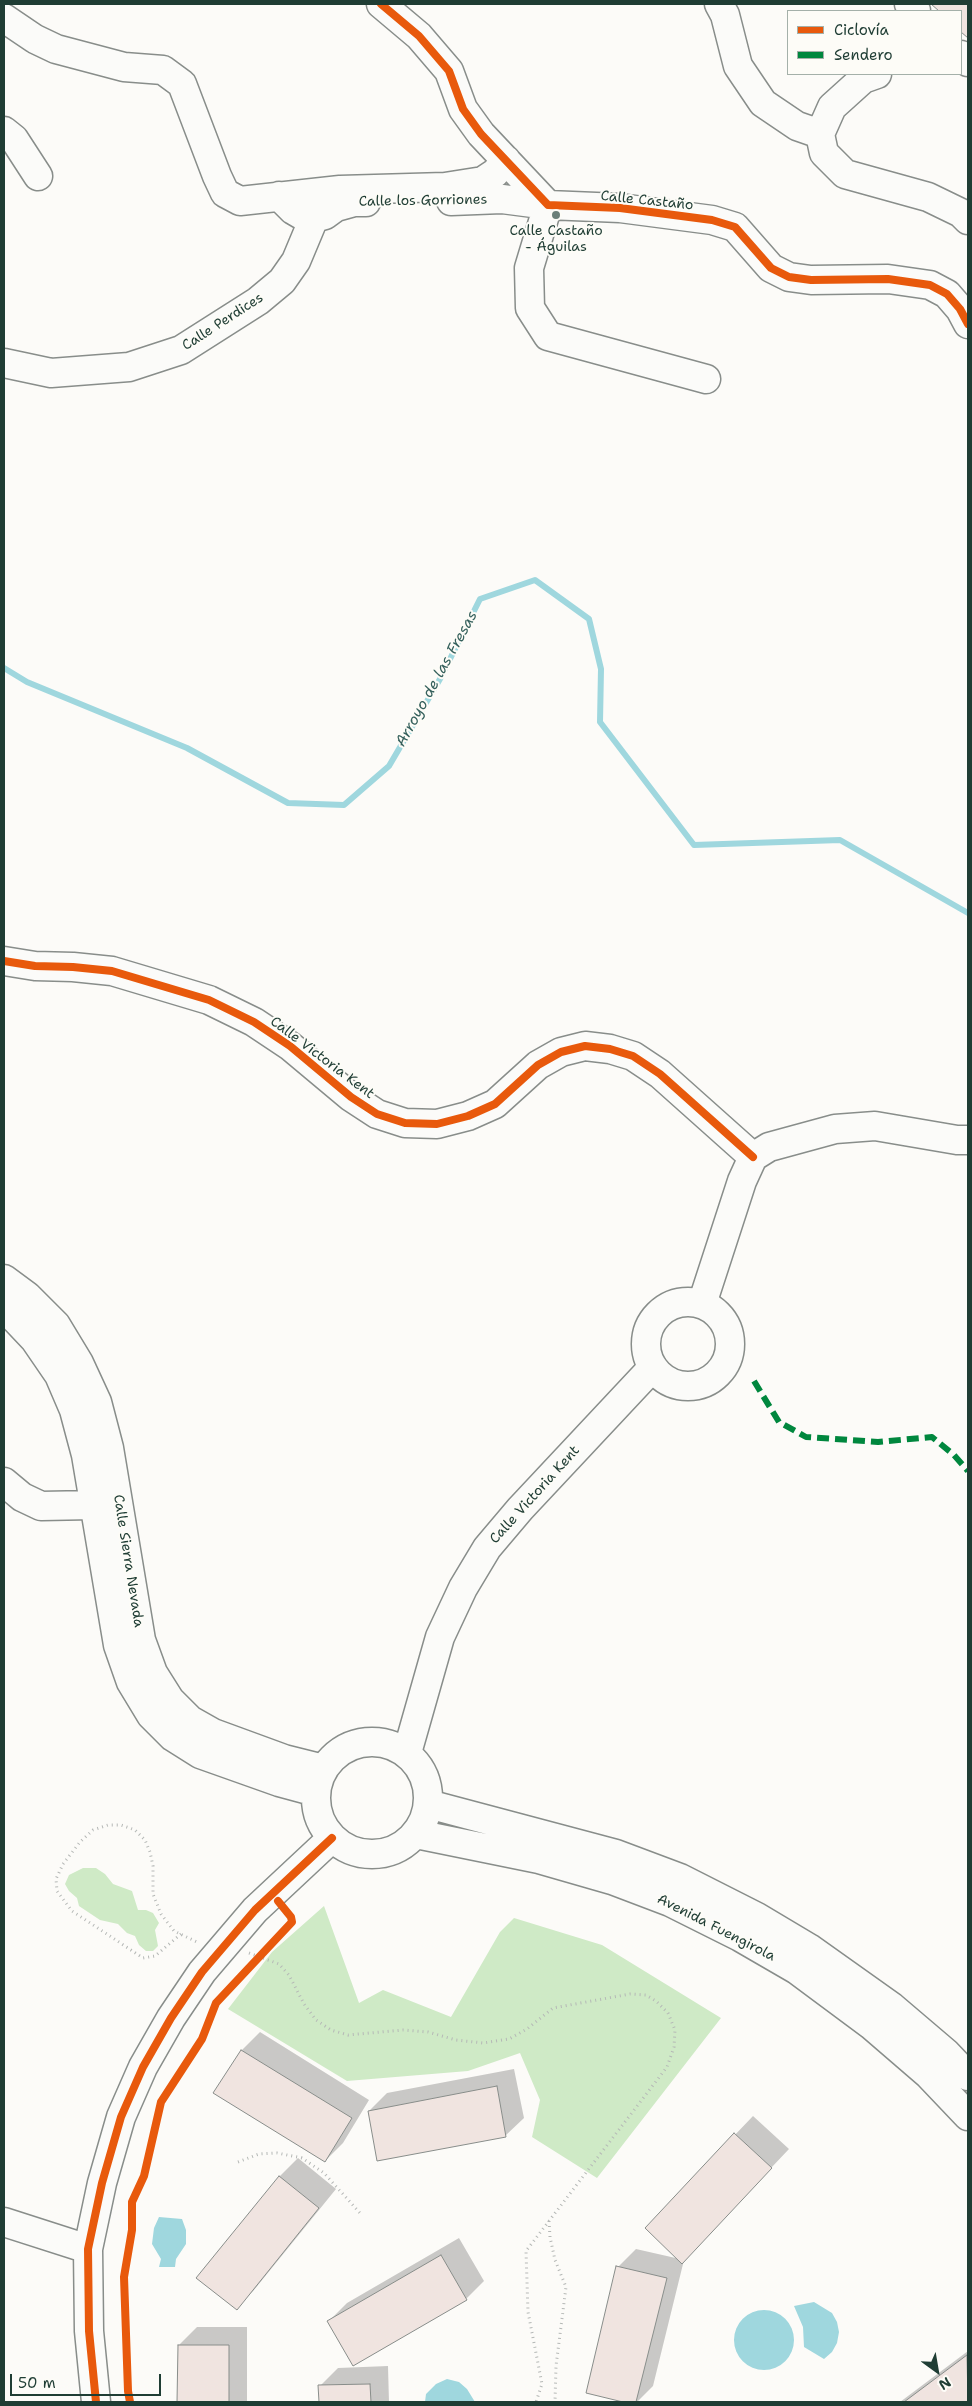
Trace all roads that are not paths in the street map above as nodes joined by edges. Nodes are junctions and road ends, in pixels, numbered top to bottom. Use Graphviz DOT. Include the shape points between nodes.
graph roads {
  1 [pos="381,4"];
  2 [pos="719,4"];
  3 [pos="4,18"];
  4 [pos="874,75"];
  5 [pos="4,131"];
  6 [pos="820,134"];
  7 [pos="506,160"];
  8 [pos="38,176"];
  9 [pos="279,196"];
  10 [pos="548,205"];
  11 [pos="314,218"];
  12 [pos="968,220"];
  13 [pos="968,324"];
  14 [pos="4,363"];
  15 [pos="706,379"];
  16 [pos="4,961"];
  17 [pos="968,1140"];
  18 [pos="753,1157"];
  19 [pos="4,1279"];
  20 [pos="702,1304"];
  21 [pos="4,1307"];
  22 [pos="653,1367"];
  23 [pos="4,1482"];
  24 [pos="93,1505"];
  25 [pos="407,1753"];
  26 [pos="320,1781"];
  27 [pos="428,1804"];
  28 [pos="416,1834"];
  29 [pos="332,1838"];
  30 [pos="968,2076"];
  31 [pos="968,2116"];
  32 [pos="4,2222"];
  33 [pos="88,2249"];
  34 [pos="96,2402"];
  1 -- 7 [label="street" via="419,36 450,71 463,109"];
  2 -- 6 [label="street" via="725,15 738,66 763,103 797,126"];
  3 -- 9 [label="street, Calle los Gorriones" via="34,39 56,49 124,67 163,70 182,84 226,193 240,201"];
  4 -- 6 [label="street" via="863,79 832,107"];
  5 -- 8 [label="street" via="14,139"];
  6 -- 12 [label="street" via="824,154 846,174 928,198 961,213"];
  7 -- 9 [label="street, Calle los Gorriones" via="495,173 482,181 445,187 340,190"];
  7 -- 10 [label="street"];
  9 -- 11 [label="street" via="294,210"];
  10 -- 11 [label="street, Calle los Gorriones" via="502,199 354,202"];
  10 -- 13 [label="street, Calle Castaño" via="620,208 712,220 734,227 771,268 790,277 811,280 888,279 930,285 947,294"];
  10 -- 15 [label="street" via="529,268 530,308 548,336"];
  11 -- 14 [label="street, Calle Perdices" via="296,261 282,281 258,301 181,350 129,367 51,373"];
  16 -- 18 [label="street, Calle Victoria Kent" via="112,970 209,1000 254,1022 290,1046 350,1097 377,1114 404,1123 437,1124 468,1116 495,1104 538,1065 560,1052 585,1046 610,1049 633,1056 660,1074"];
  17 -- 18 [label="street" via="875,1126 835,1129 769,1147"];
  18 -- 20 [label="street" via="742,1181"];
  19 -- 26 [label="street, Calle Sierra Nevada" via="27,1296 56,1325 79,1363 96,1402 109,1448 141,1640 153,1673 170,1700 190,1720 212,1733 284,1759"];
  20 -- 22 [label="street" via="676,1303 655,1318 648,1329 646,1342 647,1355"];
  20 -- 22 [label="street" via="722,1318 730,1341 729,1353 717,1374 707,1381 684,1386 672,1383"];
  21 -- 24 [label="street, Calle Sierra Nevada" via="35,1340 59,1375 74,1410 86,1455"];
  22 -- 25 [label="street, Calle Victoria Kent" via="487,1548 463,1588 440,1637"];
  23 -- 24 [label="street" via="22,1497 41,1506"];
  24 -- 26 [label="street, Calle Sierra Nevada" via="118,1645 131,1682 151,1715 173,1737 200,1754 279,1782"];
  25 -- 26 [label="street" via="387,1743 367,1742 342,1750"];
  25 -- 27 [label="street" via="422,1771 427,1784"];
  26 -- 29 [label="street" via="316,1808 325,1831"];
  27 -- 28 [label="street"];
  27 -- 30 [label="street, Avenida Fuengirola" via="616,1854 680,1878 732,1904 809,1948 892,2007"];
  28 -- 29 [label="street" via="402,1847 381,1855 356,1853"];
  28 -- 31 [label="street, Avenida Fuengirola" via="539,1859 612,1880 670,1902 740,1937 797,1970 871,2025 929,2075"];
  29 -- 33 [label="street" via="255,1910 202,1972 171,2018 143,2067 121,2117"];
  32 -- 33 [label="street"];
  33 -- 34 [label="street" via="89,2331"];
}
